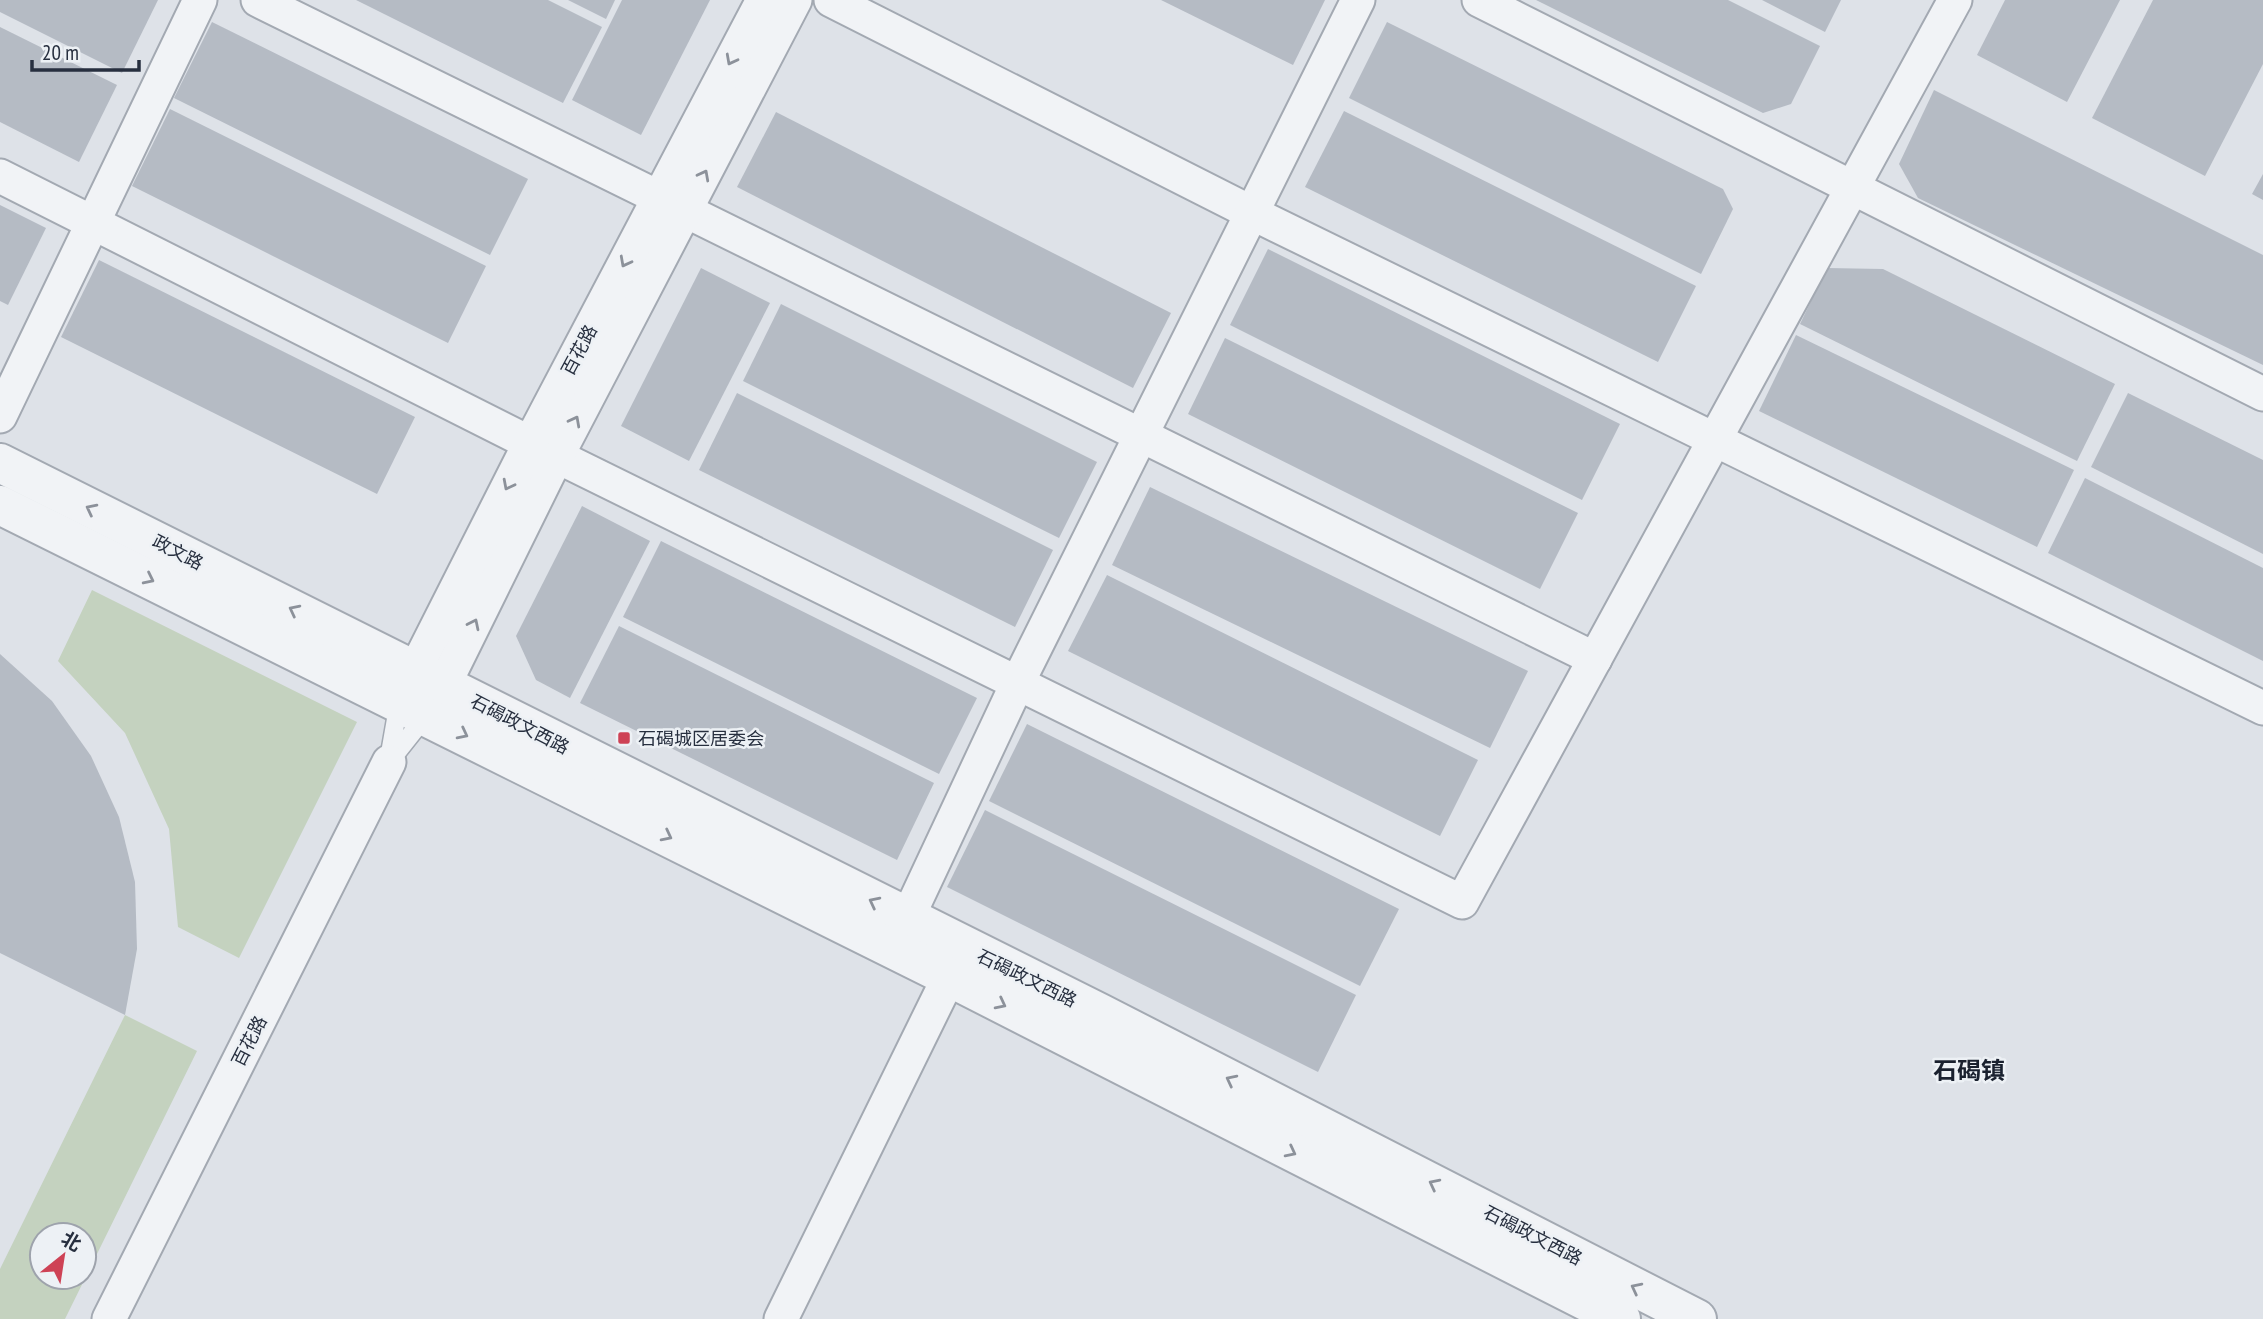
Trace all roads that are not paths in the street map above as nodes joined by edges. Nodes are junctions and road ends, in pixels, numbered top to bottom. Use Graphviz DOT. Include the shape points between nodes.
graph roads {
  1 [pos="200,0"];
  2 [pos="258,0"];
  3 [pos="763,0"];
  4 [pos="795,0"];
  5 [pos="831,0"];
  6 [pos="1358,0"];
  7 [pos="1479,0"];
  8 [pos="1955,0"];
  9 [pos="0,176"];
  10 [pos="1854,188"];
  11 [pos="672,204"];
  12 [pos="1252,213"];
  13 [pos="93,222"];
  14 [pos="2263,394"];
  15 [pos="0,416"];
  16 [pos="1140,435"];
  17 [pos="1715,442"];
  18 [pos="543,450"];
  19 [pos="0,463"];
  20 [pos="0,505"];
  21 [pos="346,655"];
  22 [pos="1595,659"];
  23 [pos="1017,682"];
  24 [pos="421,693"];
  25 [pos="2263,708"];
  26 [pos="389,762"];
  27 [pos="908,919"];
  28 [pos="949,977"];
  29 [pos="109,1319"];
  30 [pos="781,1319"];
  31 [pos="1621,1319"];
  32 [pos="1697,1319"];
  1 -- 13 [label="street"];
  2 -- 11 [label="street"];
  3 -- 11 [label="street, 百花路, one-way"];
  11 -- 4 [label="street, 百花路, one-way"];
  5 -- 12 [label="street"];
  6 -- 12 [label="street"];
  7 -- 10 [label="street"];
  8 -- 10 [label="street"];
  9 -- 13 [label="street"];
  10 -- 14 [label="street"];
  10 -- 17 [label="street"];
  11 -- 16 [label="street"];
  11 -- 18 [label="street, 百花路"];
  12 -- 16 [label="street"];
  12 -- 17 [label="street"];
  13 -- 15 [label="street"];
  13 -- 18 [label="street"];
  16 -- 22 [label="street"];
  16 -- 23 [label="street"];
  17 -- 22 [label="street"];
  17 -- 25 [label="street"];
  18 -- 23 [label="street"];
  18 -- 24 [label="street, 百花路"];
  21 -- 19 [label="street, 政文路, one-way"];
  20 -- 21 [label="street, 政文路, one-way"];
  21 -- 24 [label="street, 石碣政文西路"];
  22 -- 23 [label="street" via="1462,902"];
  23 -- 27 [label="street"];
  24 -- 26 [label="lane"];
  24 -- 26 [label="lane"];
  27 -- 24 [label="street, 石碣政文西路, one-way"];
  24 -- 28 [label="street, 石碣政文西路, one-way"];
  26 -- 29 [label="street, 百花路"];
  32 -- 27 [label="street, 石碣政文西路, one-way"];
  28 -- 30 [label="street"];
  28 -- 31 [label="street, 石碣政文西路, one-way"];
}
